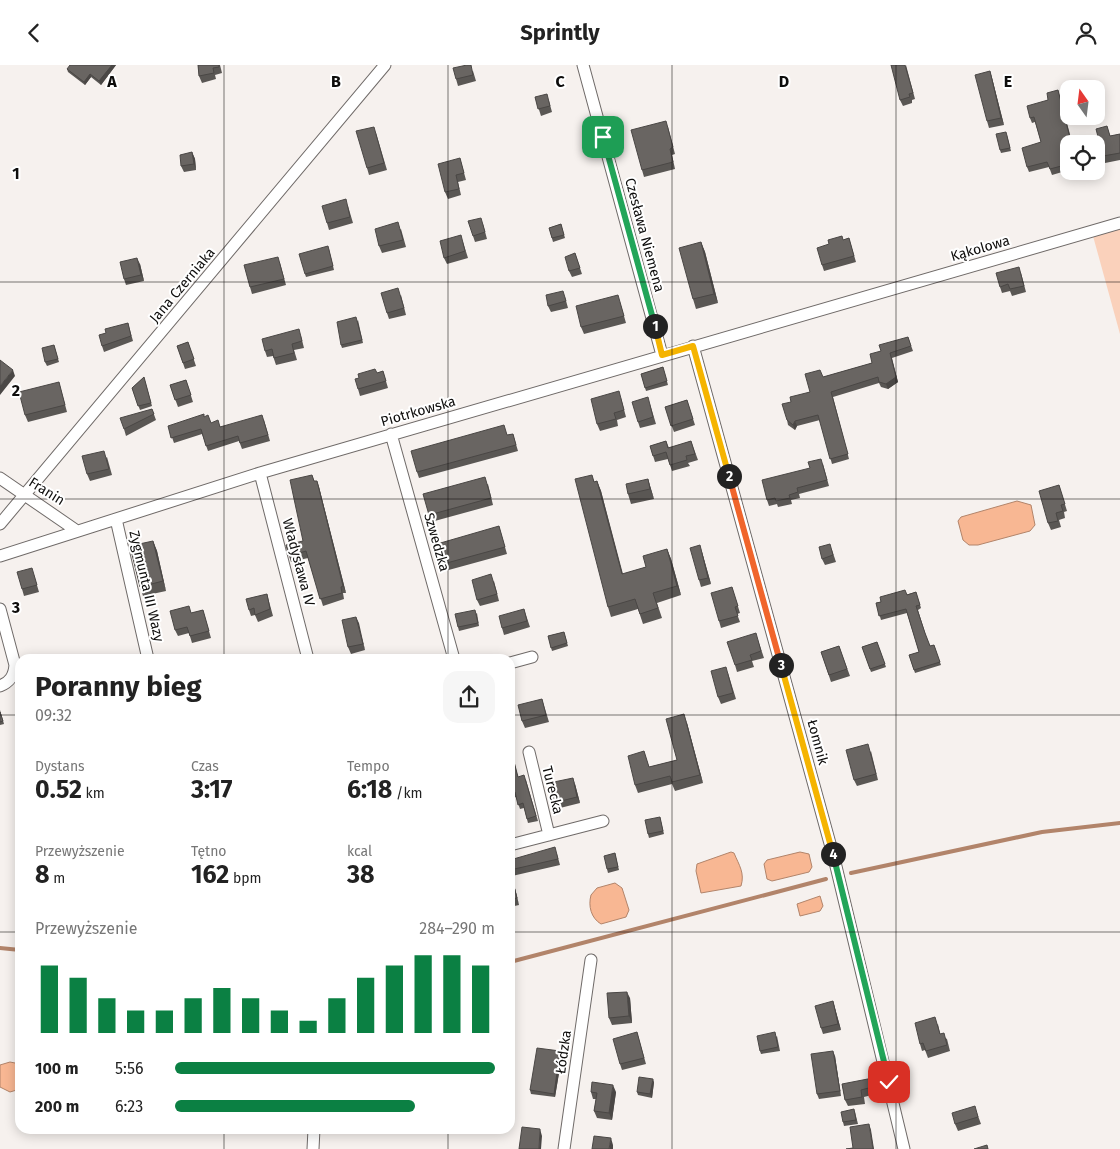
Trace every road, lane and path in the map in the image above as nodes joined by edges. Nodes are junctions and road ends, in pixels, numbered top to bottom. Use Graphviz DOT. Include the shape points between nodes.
graph roads {
  1 [pos="385,65"];
  2 [pos="583,65"];
  3 [pos="1120,223"];
  4 [pos="848,301"];
  5 [pos="693,346"];
  6 [pos="662,355"];
  7 [pos="391,434"];
  8 [pos="260,473"];
  9 [pos="0,477"];
  10 [pos="24,496"];
  11 [pos="116,519"];
  12 [pos="0,524"];
  13 [pos="77,531"];
  14 [pos="0,556"];
  15 [pos="0,609"];
  16 [pos="147,654"];
  17 [pos="307,654"];
  18 [pos="453,654"];
  19 [pos="532,657"];
  20 [pos="515,662"];
  21 [pos="0,686"];
  22 [pos="528,752"];
  23 [pos="603,821"];
  24 [pos="549,835"];
  25 [pos="515,844"];
  26 [pos="591,960"];
  27 [pos="314,1134"];
  28 [pos="313,1149"];
  29 [pos="564,1149"];
  30 [pos="904,1149"];
  1 -- 10 [label="street, Jana Czerniaka"];
  2 -- 6 [label="street, Czesława Niemena"];
  3 -- 4 [label="street, Kąkolowa"];
  4 -- 5 [label="street, Piotrkowska"];
  5 -- 6 [label="street, Piotrkowska"];
  5 -- 30 [label="street, Łomnik" via="834,857"];
  6 -- 7 [label="street, Piotrkowska"];
  7 -- 8 [label="street, Piotrkowska"];
  7 -- 18 [label="street, Szwedzka"];
  8 -- 11 [label="street, Piotrkowska"];
  8 -- 17 [label="street, Władysława IV"];
  9 -- 10 [label="street, Franin"];
  10 -- 12 [label="street, Jana Czerniaka"];
  10 -- 13 [label="street, Franin"];
  11 -- 13 [label="street, Piotrkowska"];
  11 -- 16 [label="street, Zygmunta III Wazy"];
  13 -- 14 [label="street, Piotrkowska"];
  15 -- 21 [label="street" via="15,665 14,674"];
  19 -- 20 [label="street"];
  22 -- 24 [label="street, Turecka"];
  23 -- 24 [label="street, Turecka"];
  24 -- 25 [label="street, Turecka"];
  26 -- 29 [label="street, Łódzka"];
  27 -- 28 [label="street"];
}
